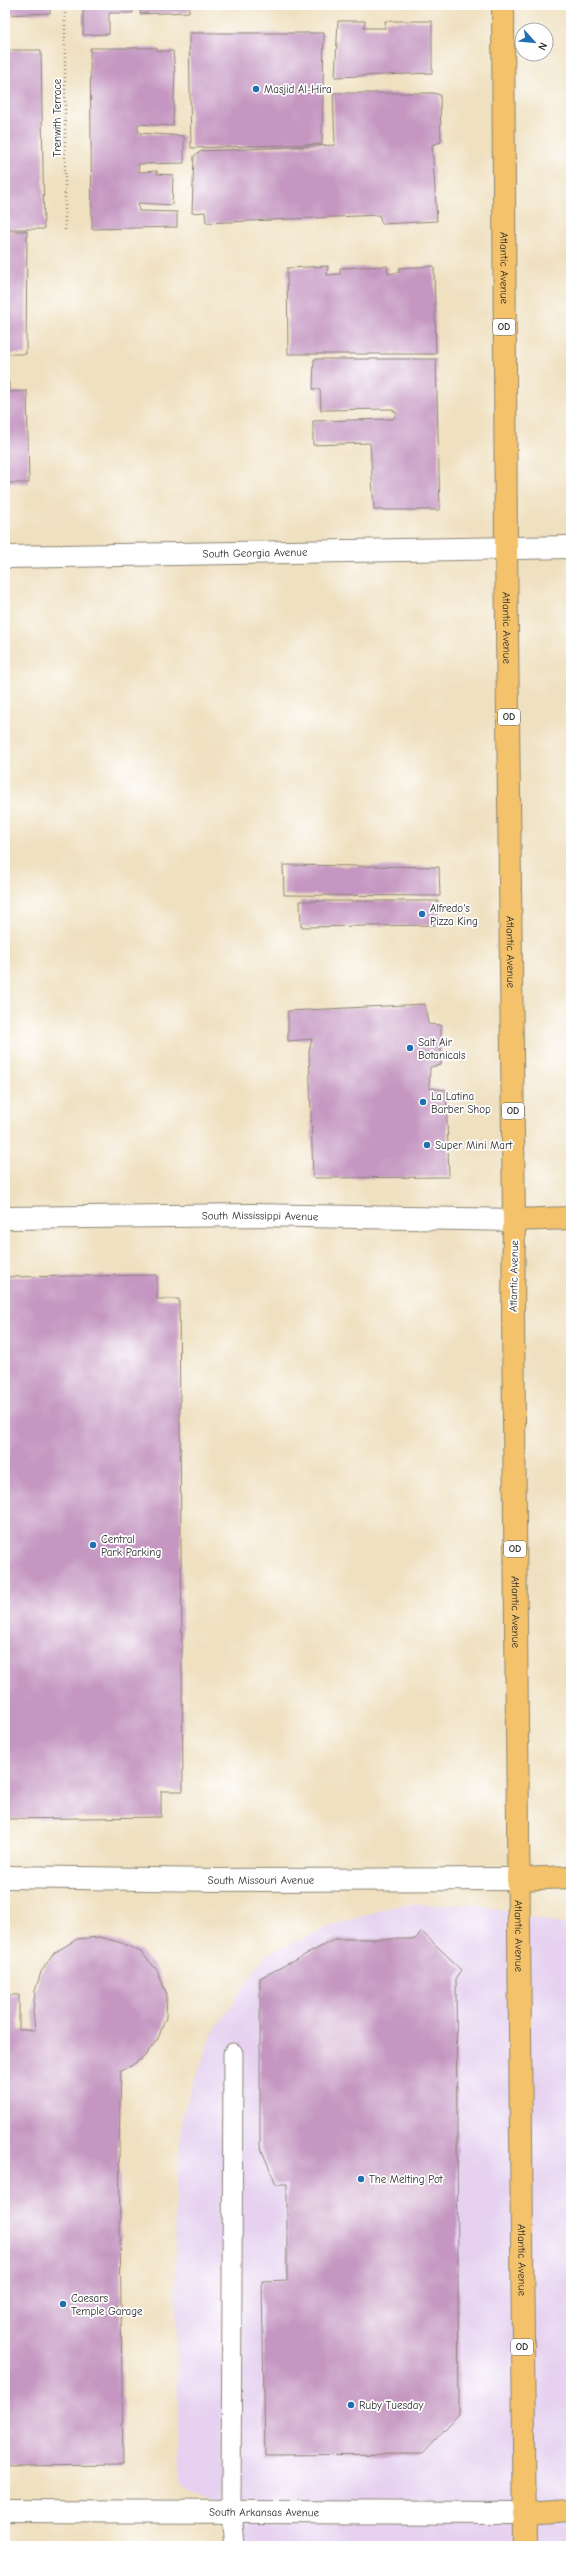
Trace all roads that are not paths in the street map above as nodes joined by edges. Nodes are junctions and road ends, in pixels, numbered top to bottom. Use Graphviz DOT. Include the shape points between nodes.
graph roads {
  1 [pos="503,5"];
  2 [pos="506,547"];
  3 [pos="571,547"];
  4 [pos="5,557"];
  5 [pos="5,1218"];
  6 [pos="571,1218"];
  7 [pos="514,1220"];
  8 [pos="5,1876"];
  9 [pos="571,1878"];
  10 [pos="518,1879"];
  11 [pos="233,2053"];
  12 [pos="571,2510"];
  13 [pos="5,2511"];
  14 [pos="231,2512"];
  15 [pos="524,2513"];
  16 [pos="234,2546"];
  17 [pos="525,2546"];
  1 -- 2 [label="main road, Atlantic Avenue / OD"];
  2 -- 3 [label="street, South Georgia Avenue"];
  2 -- 4 [label="street, South Georgia Avenue"];
  2 -- 7 [label="main road, Atlantic Avenue / OD"];
  5 -- 7 [label="street, South Mississippi Avenue" via="252,1215"];
  6 -- 7 [label="main road"];
  7 -- 10 [label="main road, Atlantic Avenue / OD"];
  8 -- 10 [label="street, South Missouri Avenue" via="219,1880"];
  9 -- 10 [label="main road"];
  10 -- 15 [label="main road, Atlantic Avenue / OD"];
  11 -- 14 [label="lane"];
  12 -- 15 [label="main road"];
  13 -- 14 [label="street, South Arkansas Avenue"];
  14 -- 15 [label="street, South Arkansas Avenue"];
  14 -- 16 [label="lane"];
  15 -- 17 [label="main road, Atlantic Avenue / OD"];
}
